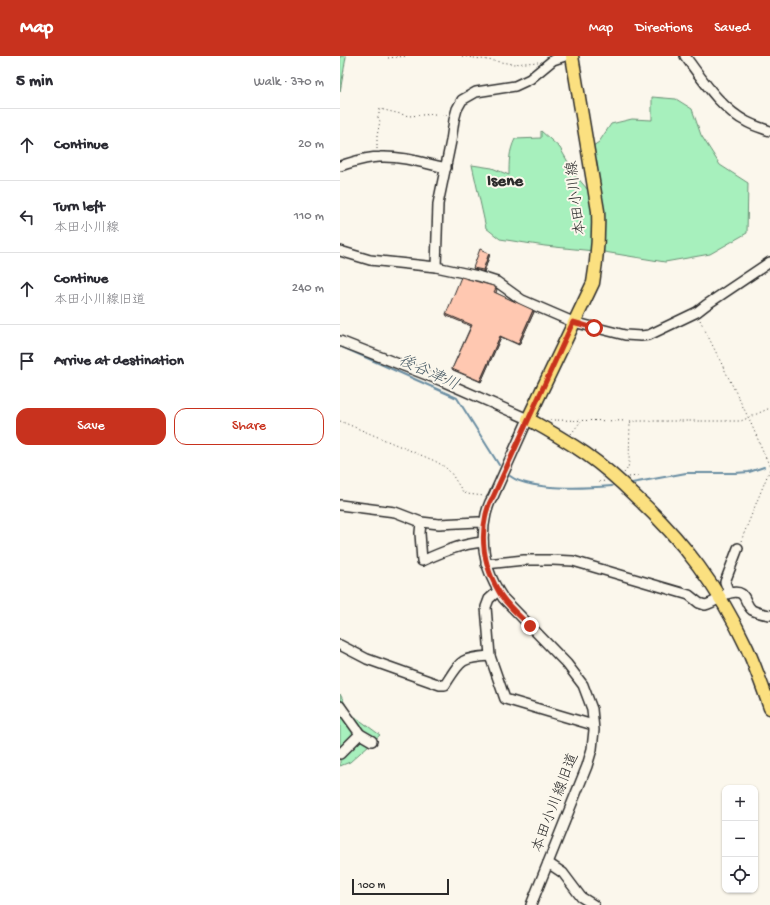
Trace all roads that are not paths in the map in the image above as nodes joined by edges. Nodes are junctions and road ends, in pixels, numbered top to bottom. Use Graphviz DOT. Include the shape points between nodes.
graph roads {
  1 [pos="565,56"];
  2 [pos="572,56"];
  3 [pos="685,56"];
  4 [pos="770,131"];
  5 [pos="340,166"];
  6 [pos="446,168"];
  7 [pos="340,251"];
  8 [pos="770,262"];
  9 [pos="436,266"];
  10 [pos="573,322"];
  11 [pos="340,341"];
  12 [pos="528,419"];
  13 [pos="340,505"];
  14 [pos="421,522"];
  15 [pos="484,523"];
  16 [pos="483,542"];
  17 [pos="738,548"];
  18 [pos="486,564"];
  19 [pos="498,591"];
  20 [pos="725,595"];
  21 [pos="770,615"];
  22 [pos="340,645"];
  23 [pos="490,656"];
  24 [pos="340,706"];
  25 [pos="770,708"];
  26 [pos="594,725"];
  27 [pos="360,734"];
  28 [pos="372,741"];
  29 [pos="340,754"];
  30 [pos="548,863"];
  31 [pos="531,905"];
  32 [pos="594,905"];
  1 -- 6 [label="street" via="550,62 530,79 515,86 476,92 462,100 455,116"];
  2 -- 10 [label="main road, 本田小川線" via="598,211 599,237 593,283"];
  3 -- 4 [label="street" via="725,106 747,122"];
  5 -- 6 [label="street" via="363,159 392,157"];
  6 -- 9 [label="street" via="438,204"];
  7 -- 9 [label="street" via="370,260"];
  8 -- 10 [label="street" via="697,312 658,331 641,336 625,335"];
  9 -- 10 [label="street" via="497,282 522,300"];
  10 -- 12 [label="main road, 本田小川線"];
  11 -- 12 [label="street" via="442,381"];
  12 -- 15 [label="street, 本田小川線旧道" via="489,501"];
  12 -- 20 [label="main road" via="620,478 674,534 705,575"];
  13 -- 14 [label="street" via="395,512"];
  14 -- 15 [label="street"];
  14 -- 16 [label="street" via="422,561 446,550"];
  15 -- 16 [label="street, 本田小川線旧道"];
  16 -- 18 [label="street, 本田小川線旧道"];
  17 -- 20 [label="street" via="725,582"];
  18 -- 19 [label="street, 本田小川線旧道"];
  18 -- 20 [label="street" via="531,560 573,562 689,595 702,605 708,605"];
  19 -- 23 [label="street" via="489,599 486,607"];
  19 -- 26 [label="street, 本田小川線旧道" via="567,664 583,685 592,709"];
  20 -- 21 [label="street" via="741,593 753,611"];
  20 -- 25 [label="main road"];
  22 -- 23 [label="street" via="367,658 440,685 445,685 458,664 471,658"];
  23 -- 26 [label="street" via="505,699"];
  24 -- 27 [label="street"];
  26 -- 30 [label="street, 本田小川線旧道" via="592,749 587,766"];
  27 -- 28 [label="street"];
  27 -- 29 [label="street"];
  30 -- 31 [label="street, 本田小川線旧道"];
  30 -- 32 [label="street" via="564,873 581,897"];
}
